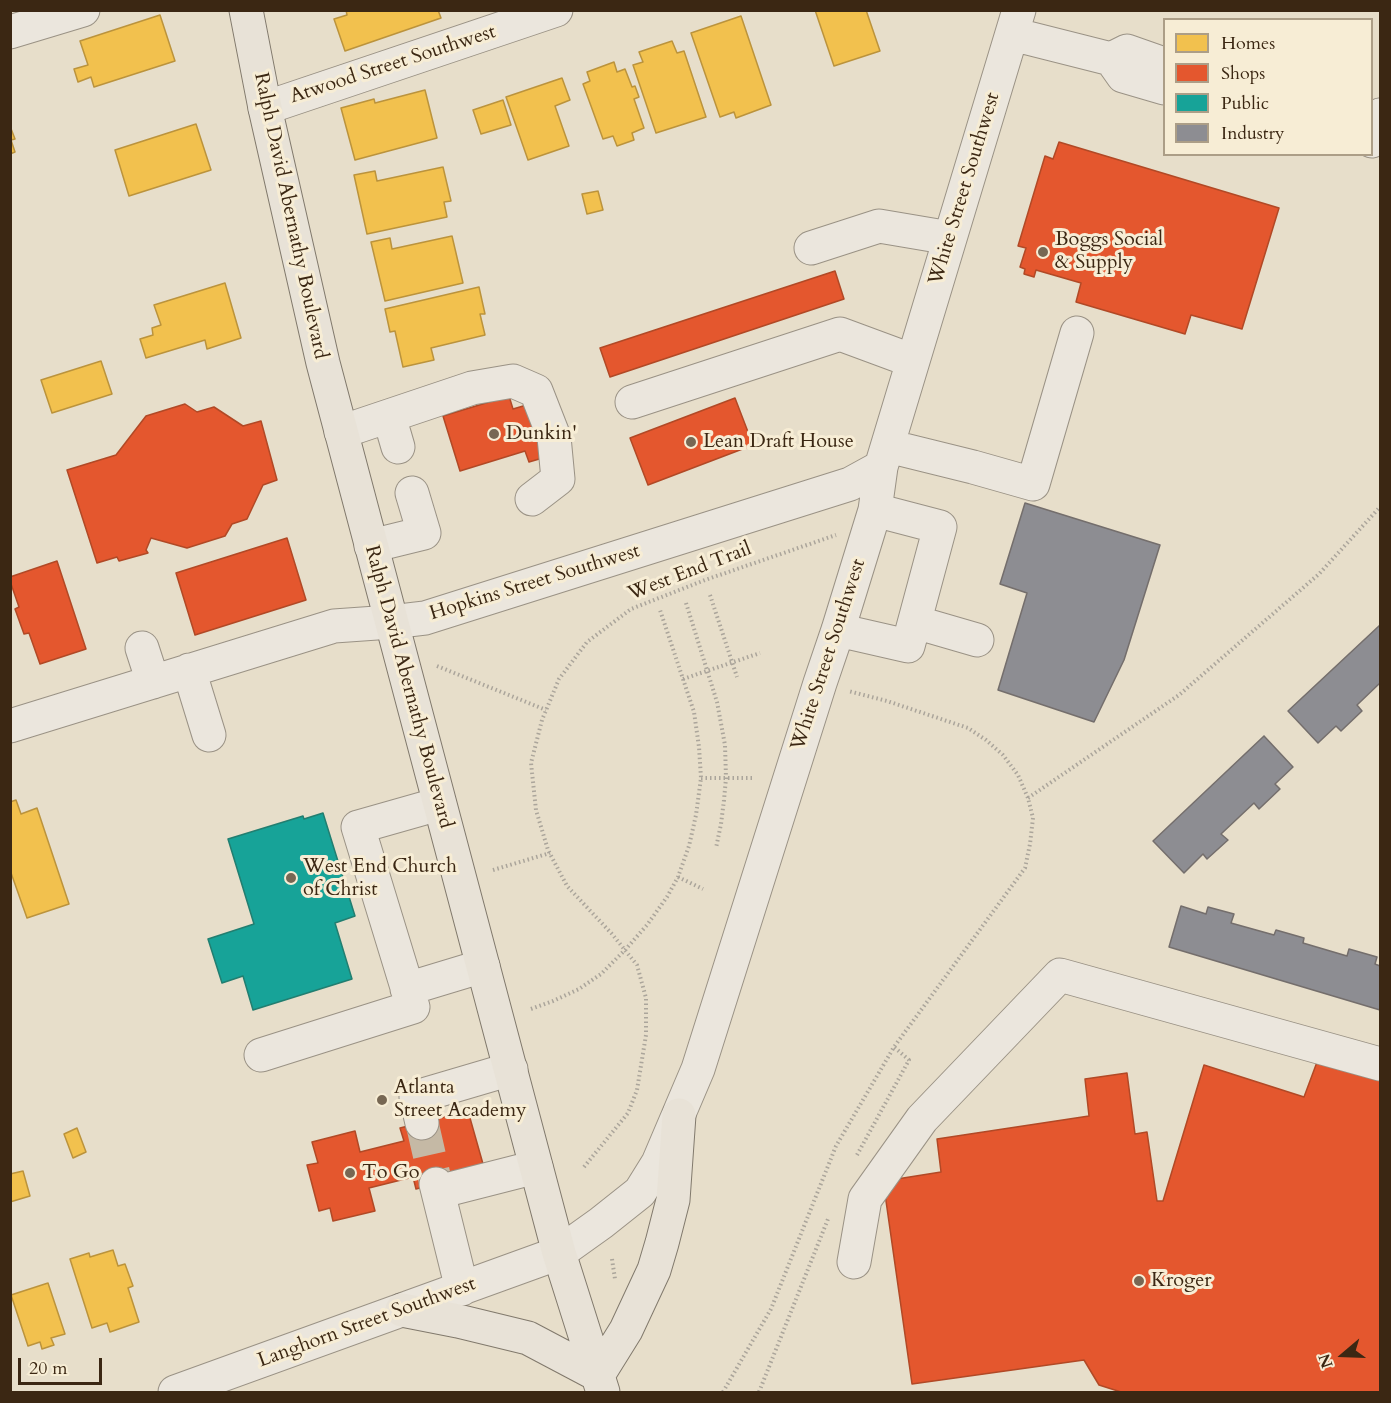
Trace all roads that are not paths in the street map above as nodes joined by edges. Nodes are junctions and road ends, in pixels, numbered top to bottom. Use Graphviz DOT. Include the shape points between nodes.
graph roads {
  1 [pos="83,10"];
  2 [pos="246,10"];
  3 [pos="556,10"];
  4 [pos="1016,22"];
  5 [pos="10,32"];
  6 [pos="1111,59"];
  7 [pos="1163,64"];
  8 [pos="1163,88"];
  9 [pos="265,108"];
  10 [pos="1380,115"];
  11 [pos="1373,135"];
  12 [pos="950,238"];
  13 [pos="811,248"];
  14 [pos="1077,333"];
  15 [pos="913,361"];
  16 [pos="632,402"];
  17 [pos="389,416"];
  18 [pos="341,432"];
  19 [pos="399,447"];
  20 [pos="884,457"];
  21 [pos="412,493"];
  22 [pos="532,499"];
  23 [pos="875,510"];
  24 [pos="371,546"];
  25 [pos="391,622"];
  26 [pos="915,622"];
  27 [pos="838,630"];
  28 [pos="977,640"];
  29 [pos="142,648"];
  30 [pos="189,670"];
  31 [pos="153,682"];
  32 [pos="10,726"];
  33 [pos="209,735"];
  34 [pos="439,804"];
  35 [pos="483,966"];
  36 [pos="407,989"];
  37 [pos="261,1055"];
  38 [pos="1380,1064"];
  39 [pos="511,1069"];
  40 [pos="679,1114"];
  41 [pos="422,1123"];
  42 [pos="536,1167"];
  43 [pos="560,1253"];
  44 [pos="854,1262"];
  45 [pos="462,1289"];
  46 [pos="402,1310"];
  47 [pos="600,1384"];
  48 [pos="175,1392"];
  1 -- 5 [label="street"];
  2 -- 9 [label="main road, Ralph David Abernathy Boulevard"];
  3 -- 9 [label="street, Atwood Street Southwest"];
  4 -- 6 [label="street"];
  4 -- 12 [label="street, White Street Southwest"];
  6 -- 7 [label="street" via="1127,51"];
  6 -- 8 [label="street" via="1123,76"];
  9 -- 18 [label="main road, Ralph David Abernathy Boulevard"];
  10 -- 11 [label="street"];
  12 -- 13 [label="street" via="879,226"];
  12 -- 15 [label="street, White Street Southwest"];
  14 -- 20 [label="street" via="1033,484 973,467"];
  15 -- 16 [label="street" via="840,334"];
  15 -- 20 [label="street, White Street Southwest"];
  17 -- 18 [label="street"];
  17 -- 19 [label="street"];
  17 -- 22 [label="street" via="472,388 513,381 536,391 554,437 558,479"];
  18 -- 24 [label="main road, Ralph David Abernathy Boulevard"];
  20 -- 23 [label="street, White Street Southwest"];
  20 -- 25 [label="street, Hopkins Street Southwest" via="839,488 425,618"];
  21 -- 24 [label="street" via="424,533"];
  23 -- 26 [label="street" via="940,527"];
  23 -- 27 [label="street, White Street Southwest"];
  24 -- 25 [label="main road, Ralph David Abernathy Boulevard"];
  25 -- 30 [label="street, Hopkins Street Southwest" via="334,626"];
  25 -- 34 [label="main road, Ralph David Abernathy Boulevard"];
  26 -- 27 [label="street" via="908,646"];
  26 -- 28 [label="street"];
  27 -- 40 [label="street, White Street Southwest" via="698,1070"];
  29 -- 31 [label="street"];
  30 -- 31 [label="street, Hopkins Street Southwest"];
  30 -- 33 [label="street"];
  31 -- 32 [label="street, Hopkins Street Southwest"];
  34 -- 35 [label="main road, Ralph David Abernathy Boulevard"];
  34 -- 36 [label="street" via="358,827"];
  35 -- 36 [label="street"];
  35 -- 39 [label="main road, Ralph David Abernathy Boulevard"];
  36 -- 37 [label="street" via="413,1007"];
  38 -- 44 [label="street" via="1060,975 922,1119 865,1199"];
  39 -- 41 [label="street" via="416,1097"];
  39 -- 42 [label="main road, Ralph David Abernathy Boulevard"];
  40 -- 43 [label="street, White Street Southwest" via="658,1163 640,1192"];
  40 -- 47 [label="main road" via="673,1200 662,1244 654,1270"];
  42 -- 43 [label="main road, Ralph David Abernathy Boulevard"];
  42 -- 45 [label="street" via="437,1188"];
  43 -- 45 [label="street, Langhorn Street Southwest"];
  43 -- 47 [label="main road, Ralph David Abernathy Boulevard"];
  45 -- 46 [label="street, Langhorn Street Southwest"];
  46 -- 47 [label="main road" via="528,1338"];
  46 -- 48 [label="street, Langhorn Street Southwest"];
}
